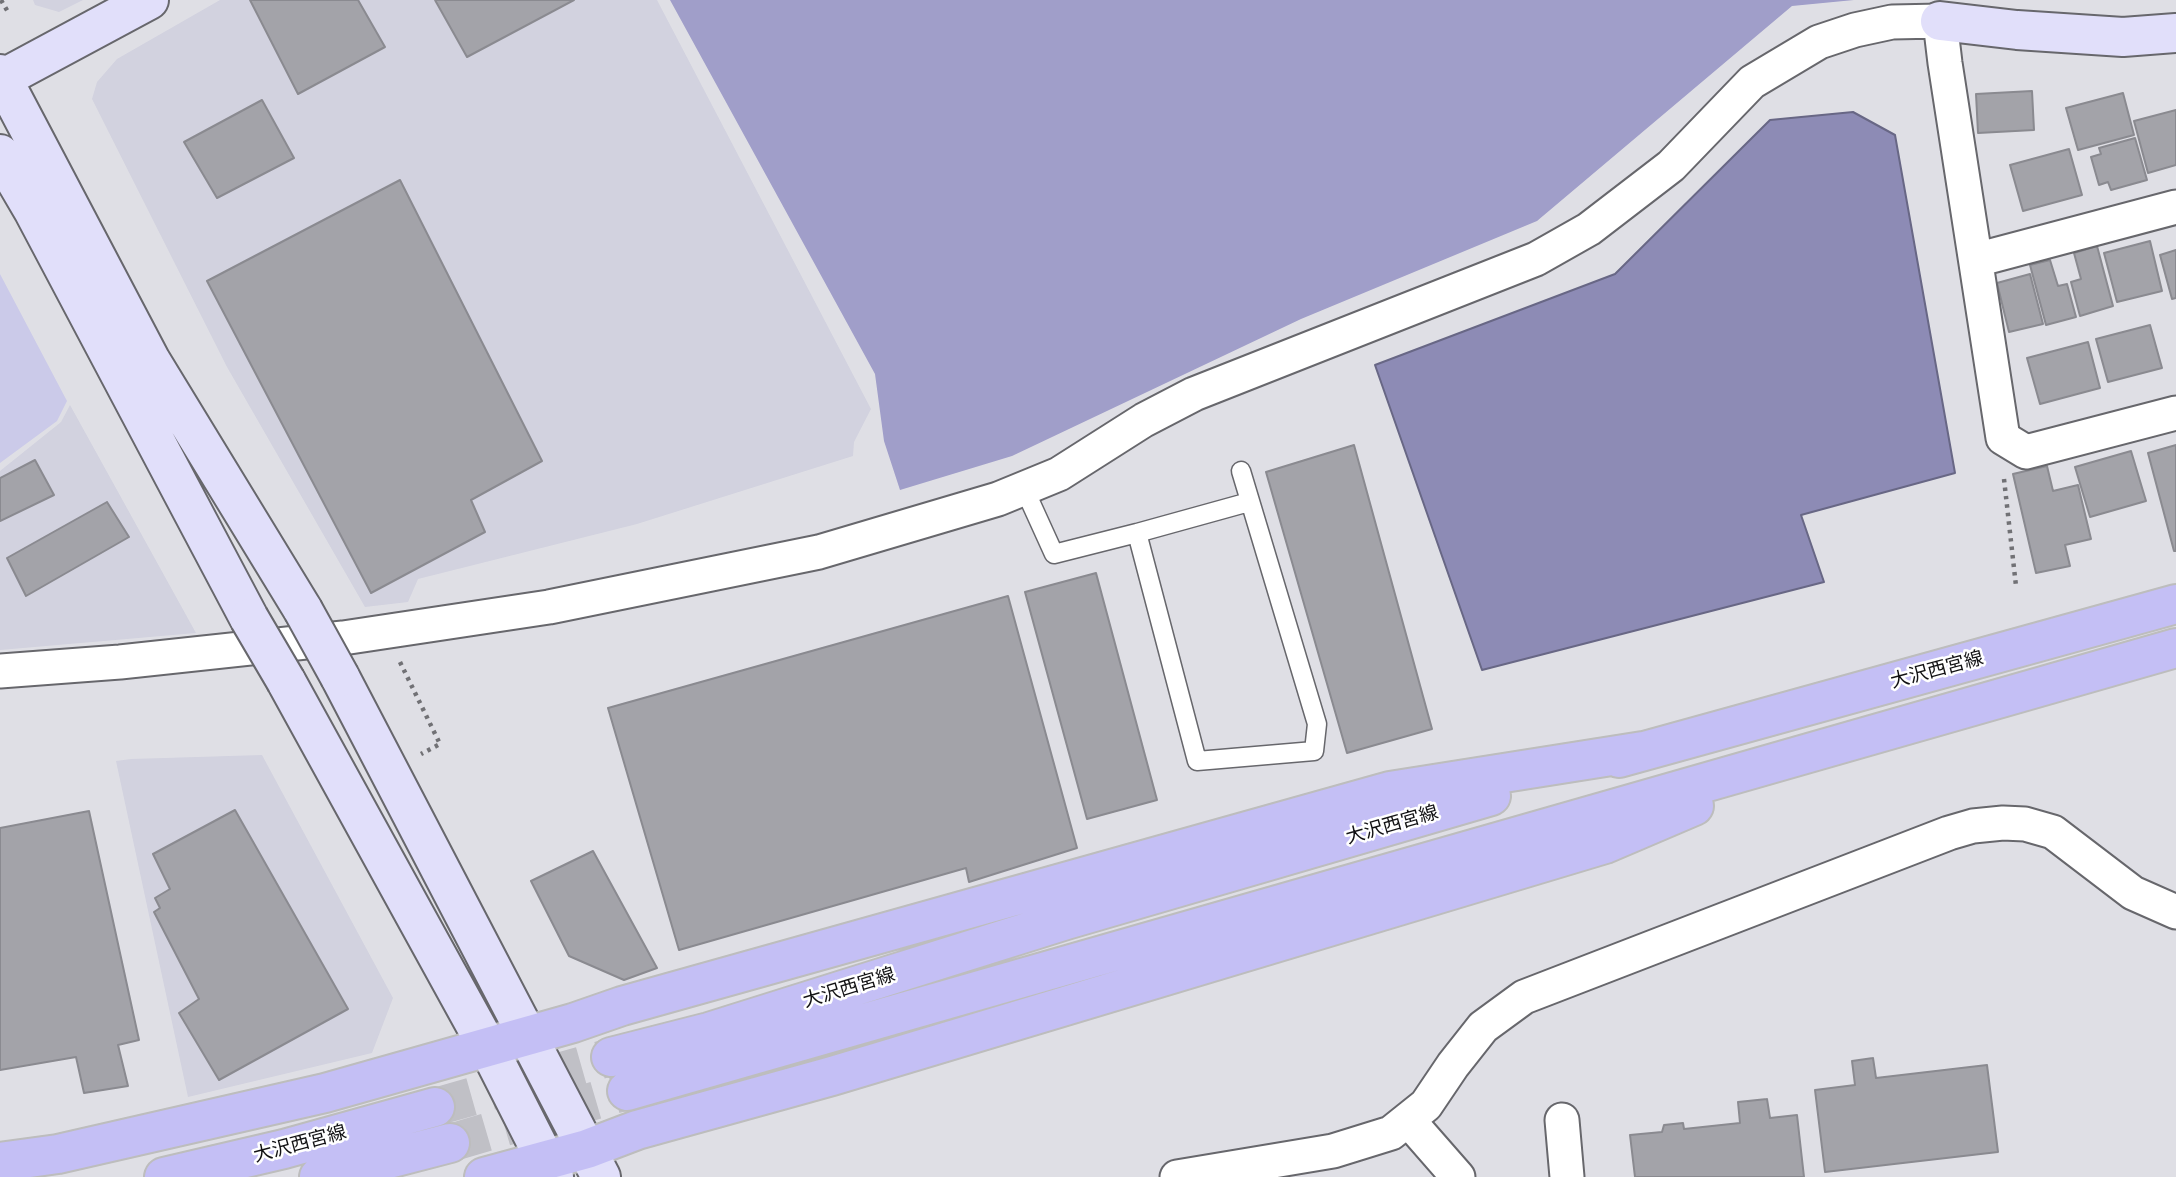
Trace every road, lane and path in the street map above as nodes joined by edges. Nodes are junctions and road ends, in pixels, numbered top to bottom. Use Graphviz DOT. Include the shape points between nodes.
graph roads {
  1 [pos="1,0"];
  2 [pos="149,0"];
  3 [pos="8,12"];
  4 [pos="1940,21"];
  5 [pos="2176,33"];
  6 [pos="1,78"];
  7 [pos="0,154"];
  8 [pos="2176,207"];
  9 [pos="1976,260"];
  10 [pos="2176,413"];
  11 [pos="2013,444"];
  12 [pos="1241,471"];
  13 [pos="1024,488"];
  14 [pos="1249,502"];
  15 [pos="1137,533"];
  16 [pos="2016,586"];
  17 [pos="2176,604"];
  18 [pos="385,633"];
  19 [pos="2176,648"];
  20 [pos="0,671"];
  21 [pos="440,744"];
  22 [pos="1831,747"];
  23 [pos="1643,751"];
  24 [pos="2176,912"];
  25 [pos="528,1035"];
  26 [pos="486,1046"];
  27 [pos="611,1057"];
  28 [pos="627,1091"];
  29 [pos="435,1107"];
  30 [pos="1562,1119"];
  31 [pos="1409,1121"];
  32 [pos="450,1143"];
  33 [pos="0,1162"];
  34 [pos="594,1163"];
  35 [pos="550,1169"];
  36 [pos="164,1177"];
  37 [pos="319,1177"];
  38 [pos="484,1177"];
  39 [pos="1177,1177"];
  40 [pos="1458,1177"];
  41 [pos="1567,1177"];
  1 -- 3 [label="path"];
  2 -- 6 [label="street"];
  4 -- 5 [label="street" via="2110,36"];
  4 -- 9 [label="street"];
  4 -- 13 [label="street" via="1892,22 1819,42 1752,82 1671,166 1589,229 1536,259 1194,394 1059,474"];
  6 -- 25 [label="street, bridge" via="150,361 340,677"];
  7 -- 26 [label="street, bridge"];
  8 -- 9 [label="street"];
  9 -- 11 [label="street" via="2003,438"];
  10 -- 11 [label="street" via="2026,452"];
  11 -- 16 [label="path" via="2004,478"];
  12 -- 14 [label="lane"];
  13 -- 15 [label="lane" via="1054,554"];
  13 -- 18 [label="street" via="819,552 549,607"];
  14 -- 15 [label="lane"];
  14 -- 15 [label="lane" via="1317,724 1314,751 1197,761"];
  17 -- 23 [label="main road, 大沢西宮線"];
  18 -- 20 [label="street"];
  18 -- 21 [label="path"];
  19 -- 22 [label="main road, 大沢西宮線"];
  22 -- 28 [label="main road, 大沢西宮線"];
  22 -- 34 [label="main road" via="1605,844 637,1130"];
  23 -- 25 [label="main road" via="1390,791"];
  23 -- 27 [label="main road, 大沢西宮線" via="1066,920 709,1032"];
  24 -- 31 [label="street" via="2133,893 2053,832 2025,824 1973,825 1524,996 1483,1027 1438,1090"];
  25 -- 26 [label="main road"];
  25 -- 34 [label="street"];
  26 -- 33 [label="main road" via="325,1093 58,1154"];
  26 -- 35 [label="street"];
  29 -- 36 [label="main road, 大沢西宮線"];
  30 -- 41 [label="street"];
  31 -- 39 [label="street" via="1391,1133 1333,1151"];
  31 -- 40 [label="street"];
  32 -- 37 [label="main road, 大沢西宮線"];
  34 -- 35 [label="main road"];
  35 -- 38 [label="main road"];
}
